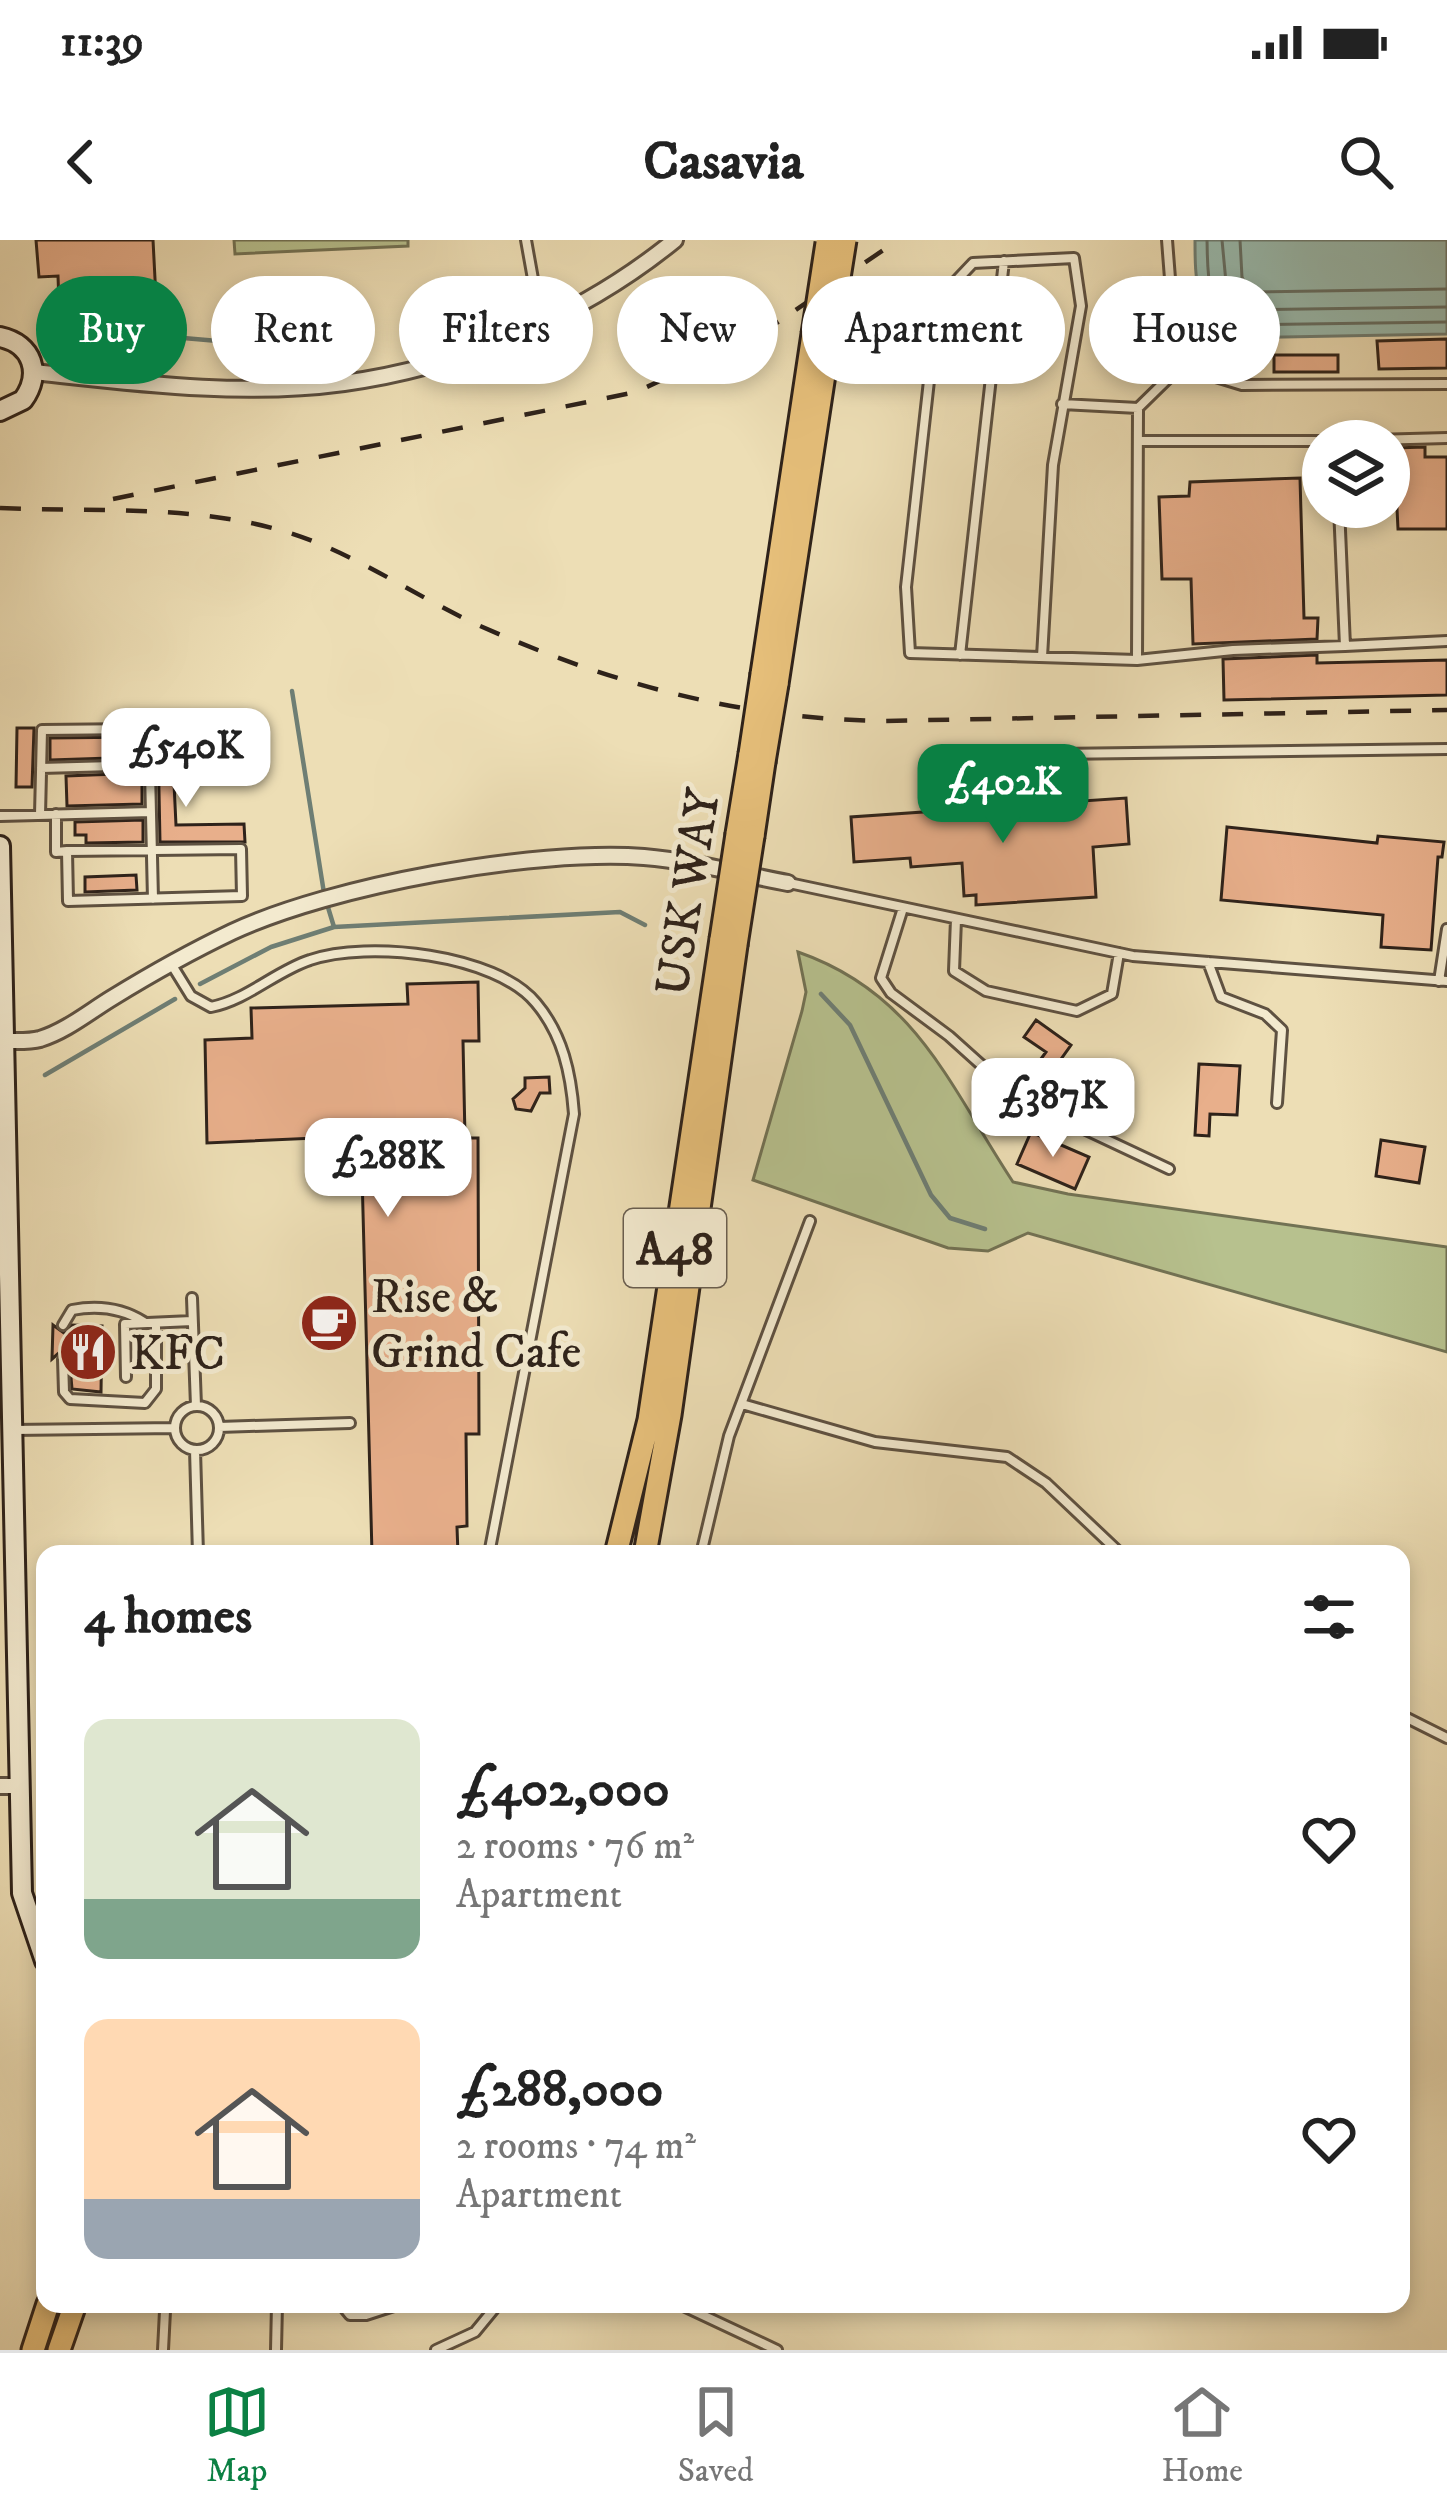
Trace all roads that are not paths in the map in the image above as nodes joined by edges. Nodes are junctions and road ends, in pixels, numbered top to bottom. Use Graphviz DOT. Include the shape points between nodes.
graph roads {
  1 [pos="526,240"];
  2 [pos="675,240"];
  3 [pos="1167,240"];
  4 [pos="833,241"];
  5 [pos="1004,261"];
  6 [pos="533,276"];
  7 [pos="1169,276"];
  8 [pos="593,296"];
  9 [pos="0,337"];
  10 [pos="399,369"];
  11 [pos="34,372"];
  12 [pos="1162,384"];
  13 [pos="1238,384"];
  14 [pos="1447,384"];
  15 [pos="1062,404"];
  16 [pos="1138,408"];
  17 [pos="0,411"];
  18 [pos="1447,438"];
  19 [pos="1410,439"];
  20 [pos="1138,441"];
  21 [pos="1302,441"];
  22 [pos="1340,528"];
  23 [pos="1447,641"];
  24 [pos="1345,646"];
  25 [pos="960,655"];
  26 [pos="1042,657"];
  27 [pos="1137,660"];
  28 [pos="234,728"];
  29 [pos="148,729"];
  30 [pos="1447,749"];
  31 [pos="970,755"];
  32 [pos="150,765"];
  33 [pos="41,768"];
  34 [pos="151,812"];
  35 [pos="56,814"];
  36 [pos="40,815"];
  37 [pos="0,816"];
  38 [pos="0,846"];
  39 [pos="152,850"];
  40 [pos="67,851"];
  41 [pos="788,883"];
  42 [pos="153,899"];
  43 [pos="903,908"];
  44 [pos="956,919"];
  45 [pos="1,928"];
  46 [pos="1447,930"];
  47 [pos="729,942"];
  48 [pos="1119,953"];
  49 [pos="170,962"];
  50 [pos="1208,962"];
  51 [pos="1443,981"];
  52 [pos="4,1041"];
  53 [pos="1277,1103"];
  54 [pos="1169,1169"];
  55 [pos="811,1221"];
  56 [pos="192,1298"];
  57 [pos="192,1321"];
  58 [pos="151,1323"];
  59 [pos="63,1325"];
  60 [pos="64,1359"];
  61 [pos="126,1377"];
  62 [pos="742,1404"];
  63 [pos="196,1406"];
  64 [pos="350,1424"];
  65 [pos="219,1427"];
  66 [pos="175,1428"];
  67 [pos="12,1430"];
  68 [pos="195,1450"];
  69 [pos="198,1545"];
  70 [pos="491,1545"];
  71 [pos="618,1545"];
  72 [pos="647,1545"];
  73 [pos="703,1545"];
  74 [pos="1111,1545"];
  75 [pos="1410,1720"];
  76 [pos="1447,1738"];
  77 [pos="9,1786"];
  78 [pos="36,1936"];
  79 [pos="45,2313"];
  80 [pos="72,2313"];
  81 [pos="165,2313"];
  82 [pos="277,2313"];
  83 [pos="491,2313"];
  84 [pos="698,2313"];
  85 [pos="33,2350"];
  86 [pos="59,2350"];
  87 [pos="163,2350"];
  88 [pos="276,2350"];
  89 [pos="436,2350"];
  90 [pos="777,2350"];
  1 -- 6 [label="lane"];
  2 -- 8 [label="street"];
  3 -- 7 [label="lane"];
  4 -- 47 [label="main road, USK WAY / A48, bridge"];
  5 -- 15 [label="lane" via="1074,258 1081,306"];
  5 -- 25 [label="lane"];
  5 -- 25 [label="lane" via="973,263 938,300 906,587 910,653"];
  9 -- 11 [label="street" via="28,353"];
  10 -- 11 [label="street" via="344,383 174,387"];
  11 -- 17 [label="street" via="23,400"];
  12 -- 16 [label="lane"];
  13 -- 14 [label="lane"];
  15 -- 16 [label="lane"];
  15 -- 26 [label="lane"];
  16 -- 20 [label="lane"];
  18 -- 19 [label="lane"];
  20 -- 21 [label="lane"];
  20 -- 27 [label="lane"];
  22 -- 24 [label="lane"];
  23 -- 24 [label="lane"];
  24 -- 27 [label="lane"];
  25 -- 26 [label="lane"];
  26 -- 27 [label="lane"];
  28 -- 29 [label="lane"];
  29 -- 32 [label="lane"];
  29 -- 33 [label="lane" via="42,730"];
  30 -- 31 [label="lane"];
  32 -- 33 [label="lane"];
  32 -- 34 [label="lane"];
  33 -- 36 [label="lane"];
  34 -- 35 [label="lane"];
  34 -- 39 [label="lane"];
  35 -- 36 [label="lane"];
  35 -- 40 [label="lane" via="56,851"];
  36 -- 37 [label="lane"];
  38 -- 45 [label="street"];
  39 -- 40 [label="lane"];
  39 -- 42 [label="lane"];
  39 -- 42 [label="lane" via="241,849 242,872 242,896"];
  40 -- 42 [label="lane" via="68,901"];
  41 -- 43 [label="lane"];
  41 -- 49 [label="street" via="647,857 520,860 301,907"];
  43 -- 44 [label="lane"];
  43 -- 54 [label="lane" via="881,978 891,993 1018,1098"];
  44 -- 48 [label="lane"];
  44 -- 48 [label="lane" via="954,971 986,991 1077,1011 1112,994"];
  45 -- 52 [label="street"];
  46 -- 51 [label="lane"];
  47 -- 71 [label="main road, USK WAY / A48" via="649,1420"];
  47 -- 72 [label="main road, USK WAY / A48"];
  48 -- 50 [label="lane"];
  49 -- 52 [label="street" via="57,1032"];
  49 -- 70 [label="lane" via="191,996 211,1007 311,959 364,952 451,960 536,1001 570,1064 574,1114"];
  50 -- 51 [label="lane"];
  50 -- 53 [label="lane" via="1221,997 1282,1030"];
  52 -- 67 [label="street"];
  55 -- 62 [label="lane"];
  56 -- 57 [label="lane"];
  57 -- 58 [label="lane"];
  57 -- 63 [label="lane"];
  58 -- 59 [label="lane" via="125,1310 84,1308"];
  58 -- 60 [label="lane" via="156,1389 145,1403 70,1400"];
  58 -- 61 [label="lane" via="125,1324"];
  62 -- 73 [label="lane"];
  62 -- 74 [label="lane" via="875,1442 1007,1457"];
  63 -- 65 [label="lane" via="214,1414"];
  63 -- 66 [label="lane"];
  64 -- 65 [label="lane"];
  65 -- 68 [label="lane" via="209,1446"];
  66 -- 67 [label="lane"];
  66 -- 68 [label="lane" via="178,1441"];
  67 -- 77 [label="street"];
  68 -- 69 [label="lane"];
  75 -- 76 [label="lane"];
  77 -- 78 [label="street" via="22,1893"];
  79 -- 85 [label="main road"];
  80 -- 86 [label="main road"];
  81 -- 87 [label="lane"];
  82 -- 88 [label="lane"];
  83 -- 89 [label="lane" via="475,2332"];
  84 -- 90 [label="lane"];
}
